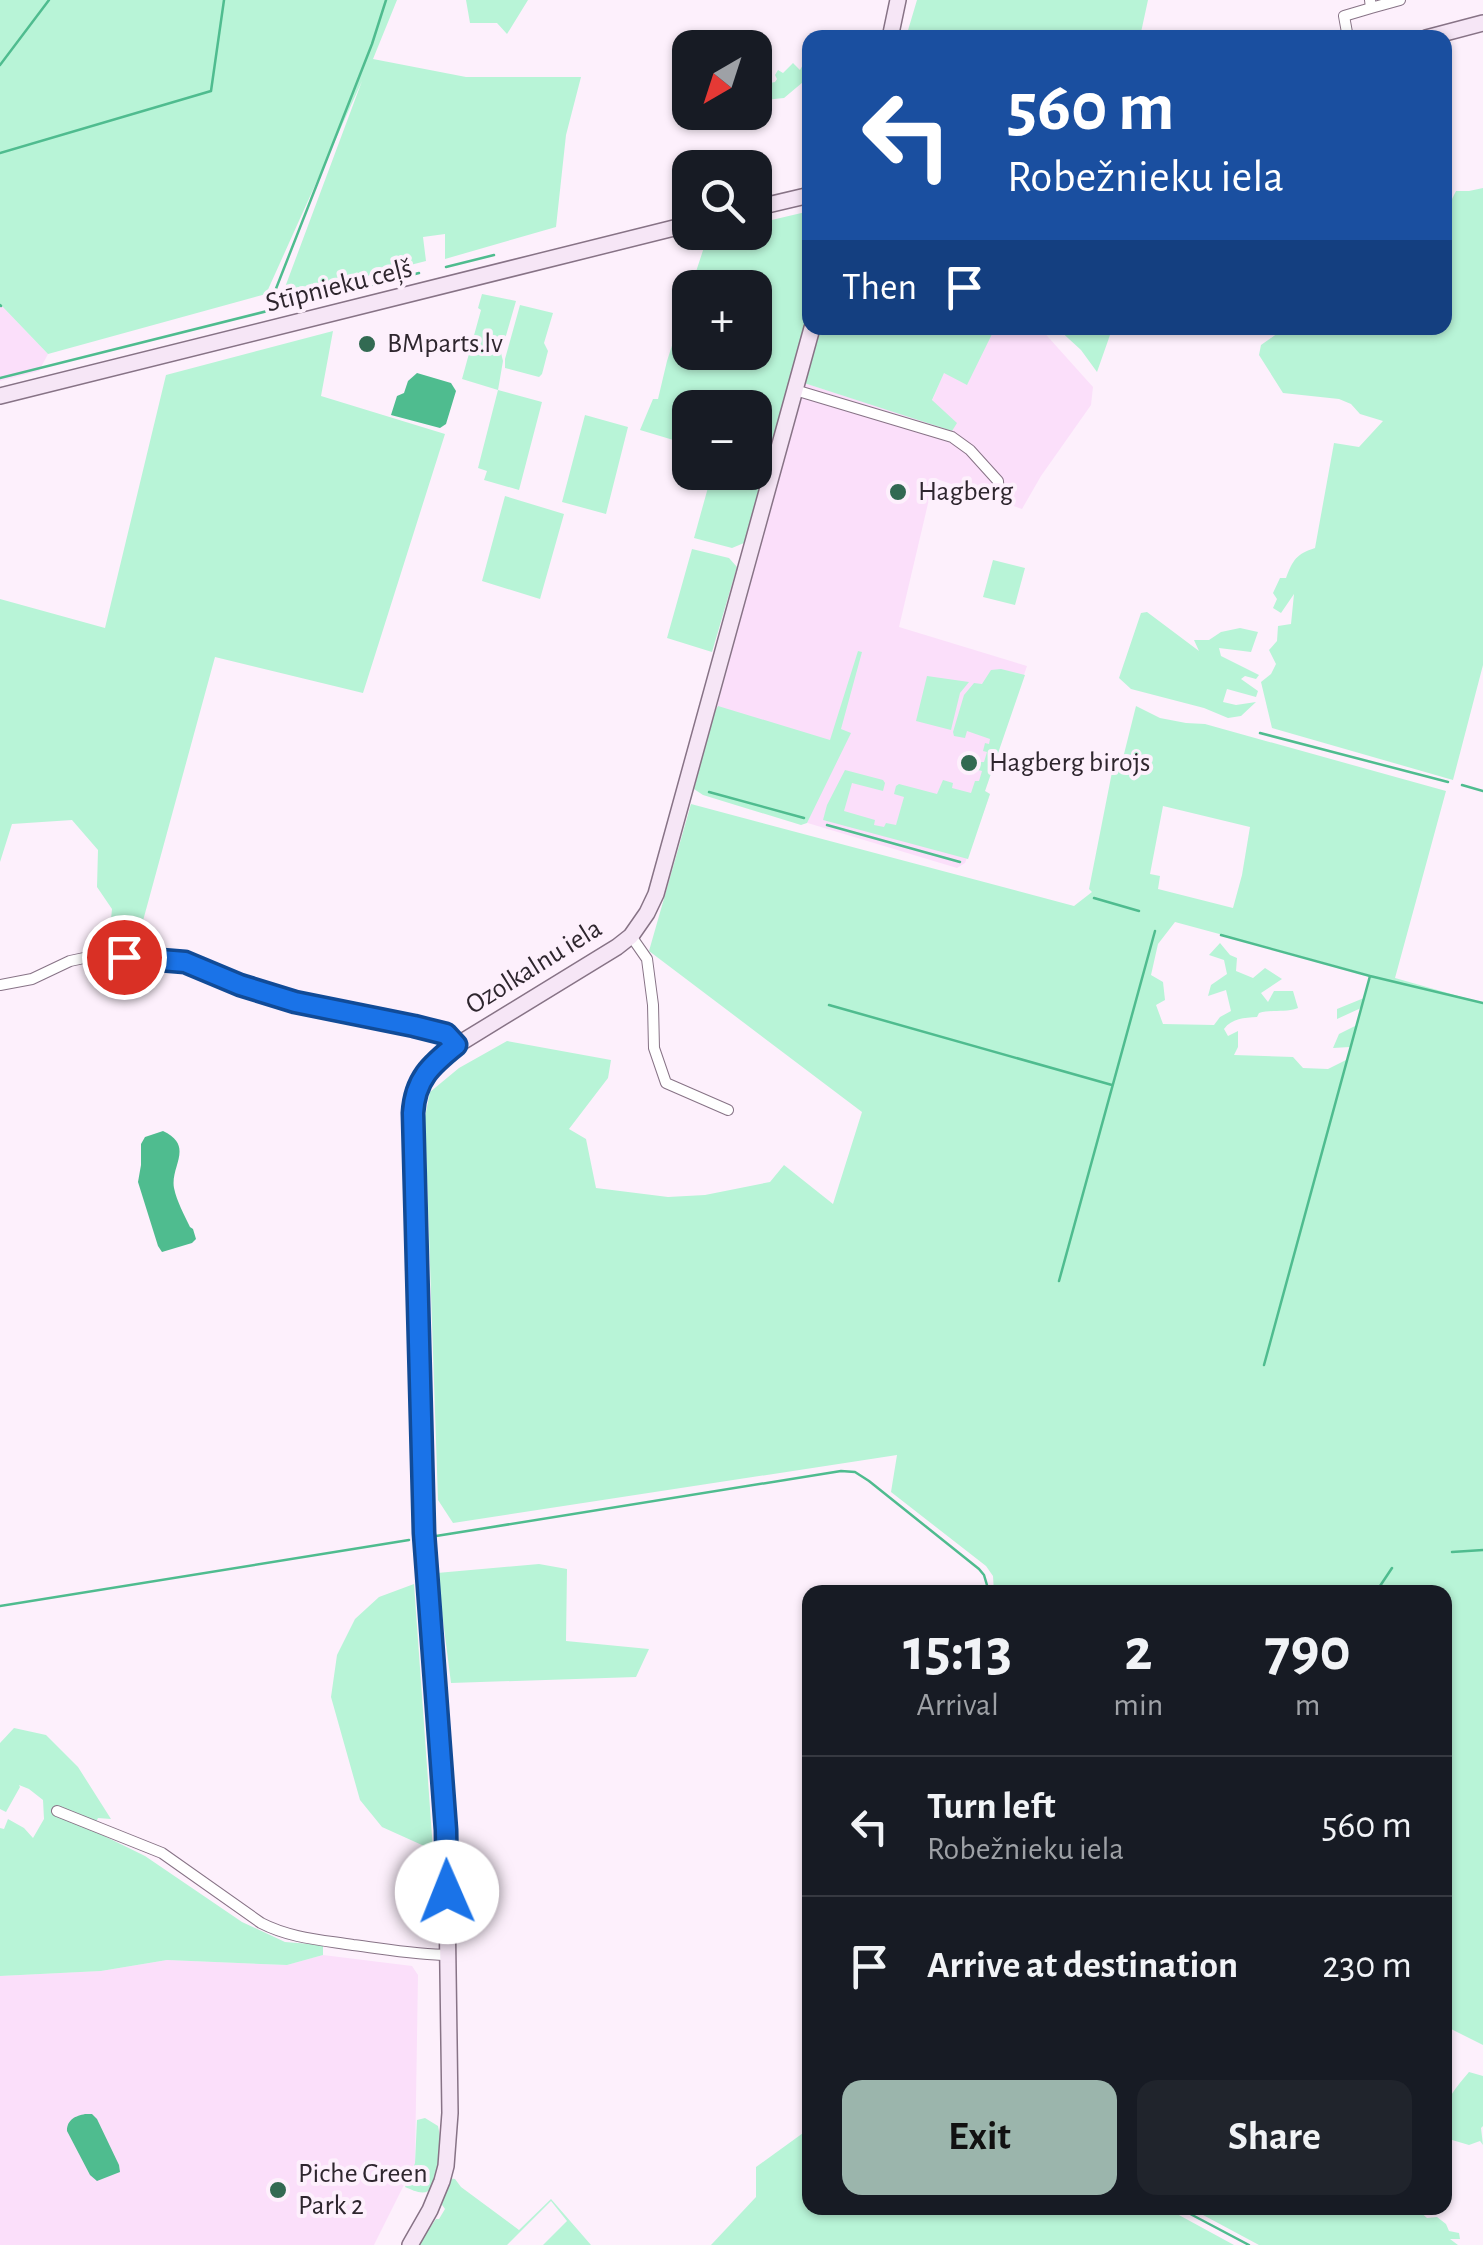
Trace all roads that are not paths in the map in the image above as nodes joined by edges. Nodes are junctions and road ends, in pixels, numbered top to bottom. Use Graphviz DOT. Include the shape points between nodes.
graph roads {
  1 [pos="898,0"];
  2 [pos="1400,0"];
  3 [pos="1370,4"];
  4 [pos="1483,24"];
  5 [pos="892,30"];
  6 [pos="1347,30"];
  7 [pos="1452,32"];
  8 [pos="802,197"];
  9 [pos="772,204"];
  10 [pos="672,228"];
  11 [pos="810,335"];
  12 [pos="795,390"];
  13 [pos="0,396"];
  14 [pos="1000,497"];
  15 [pos="631,936"];
  16 [pos="0,984"];
  17 [pos="456,1045"];
  18 [pos="728,1110"];
  19 [pos="57,1811"];
  20 [pos="448,1955"];
  21 [pos="410,2245"];
  1 -- 5 [label="street"];
  2 -- 3 [label="street"];
  3 -- 6 [label="street" via="1344,16"];
  4 -- 7 [label="street"];
  8 -- 9 [label="street"];
  10 -- 13 [label="street, Stīpnieku ceļš"];
  11 -- 12 [label="street, Ozolkalnu iela"];
  12 -- 14 [label="street" via="952,437 998,481"];
  12 -- 15 [label="street, Ozolkalnu iela" via="656,894"];
  15 -- 17 [label="street, Ozolkalnu iela"];
  15 -- 18 [label="street" via="647,959 654,1048 666,1082"];
  16 -- 17 [label="street" via="84,958 185,962 295,1002 433,1030"];
  17 -- 20 [label="street, Ozolkalnu iela" via="420,1081 413,1113 424,1533 446,1830"];
  19 -- 20 [label="street" via="162,1852 276,1931"];
  20 -- 21 [label="street, Ozolkalnu iela" via="446,2166"];
}
